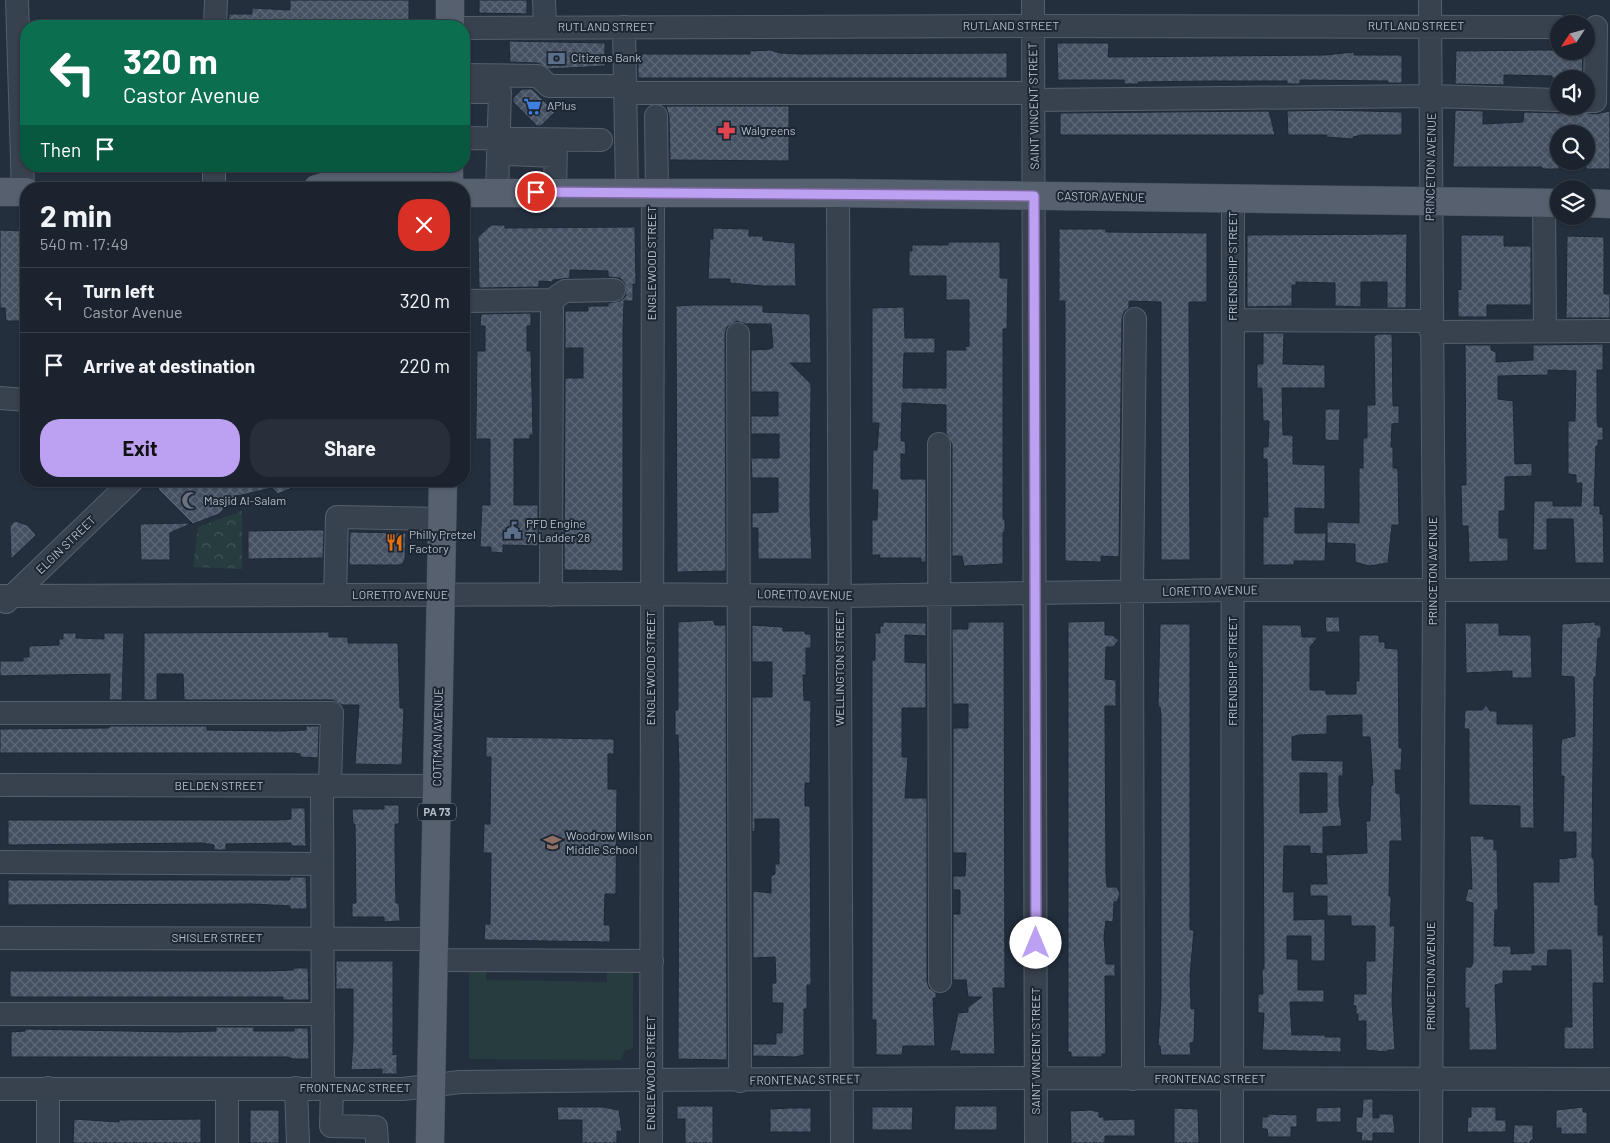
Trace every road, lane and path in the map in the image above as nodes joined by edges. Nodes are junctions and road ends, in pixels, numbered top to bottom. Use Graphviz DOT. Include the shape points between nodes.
graph roads {
  1 [pos="17,0"];
  2 [pos="216,0"];
  3 [pos="450,0"];
  4 [pos="544,0"];
  5 [pos="1033,0"];
  6 [pos="1430,0"];
  7 [pos="215,20"];
  8 [pos="450,20"];
  9 [pos="1033,26"];
  10 [pos="1431,26"];
  11 [pos="624,27"];
  12 [pos="1550,27"];
  13 [pos="1597,27"];
  14 [pos="470,28"];
  15 [pos="545,28"];
  16 [pos="470,76"];
  17 [pos="625,85"];
  18 [pos="474,92"];
  19 [pos="1432,96"];
  20 [pos="1034,97"];
  21 [pos="1550,100"];
  22 [pos="1595,101"];
  23 [pos="656,116"];
  24 [pos="601,140"];
  25 [pos="486,142"];
  26 [pos="556,148"];
  27 [pos="340,182"];
  28 [pos="416,182"];
  29 [pos="16,192"];
  30 [pos="497,192"];
  31 [pos="555,192"];
  32 [pos="646,192"];
  33 [pos="470,193"];
  34 [pos="838,193"];
  35 [pos="1034,196"];
  36 [pos="1233,199"];
  37 [pos="1430,201"];
  38 [pos="1550,203"];
  39 [pos="1595,203"];
  40 [pos="1610,204"];
  41 [pos="1551,225"];
  42 [pos="614,290"];
  43 [pos="552,300"];
  44 [pos="470,301"];
  45 [pos="1135,319"];
  46 [pos="1233,320"];
  47 [pos="1431,326"];
  48 [pos="1546,331"];
  49 [pos="1610,331"];
  50 [pos="738,334"];
  51 [pos="0,398"];
  52 [pos="20,400"];
  53 [pos="939,444"];
  54 [pos="126,487"];
  55 [pos="443,487"];
  56 [pos="442,519"];
  57 [pos="1233,590"];
  58 [pos="1434,590"];
  59 [pos="1610,590"];
  60 [pos="1132,592"];
  61 [pos="739,593"];
  62 [pos="650,594"];
  63 [pos="1035,594"];
  64 [pos="335,595"];
  65 [pos="441,595"];
  66 [pos="551,595"];
  67 [pos="940,595"];
  68 [pos="840,596"];
  69 [pos="4,600"];
  70 [pos="0,713"];
  71 [pos="0,785"];
  72 [pos="326,786"];
  73 [pos="437,786"];
  74 [pos="0,862"];
  75 [pos="322,864"];
  76 [pos="0,938"];
  77 [pos="323,938"];
  78 [pos="434,949"];
  79 [pos="652,961"];
  80 [pos="940,980"];
  81 [pos="0,1014"];
  82 [pos="323,1014"];
  83 [pos="1036,1078"];
  84 [pos="1133,1079"];
  85 [pos="1232,1079"];
  86 [pos="1430,1079"];
  87 [pos="1610,1079"];
  88 [pos="650,1080"];
  89 [pos="842,1080"];
  90 [pos="740,1081"];
  91 [pos="432,1086"];
  92 [pos="48,1088"];
  93 [pos="296,1088"];
  94 [pos="328,1088"];
  95 [pos="0,1089"];
  96 [pos="227,1089"];
  97 [pos="48,1143"];
  98 [pos="227,1143"];
  99 [pos="298,1143"];
  100 [pos="377,1143"];
  101 [pos="430,1143"];
  102 [pos="651,1143"];
  103 [pos="842,1143"];
  104 [pos="1036,1143"];
  105 [pos="1232,1143"];
  106 [pos="1431,1143"];
  1 -- 29 [label="street"];
  2 -- 7 [label="street"];
  3 -- 8 [label="main road"];
  4 -- 15 [label="street"];
  5 -- 9 [label="street, SAINT VINCENT STREET"];
  6 -- 10 [label="street, PRINCETON AVENUE"];
  9 -- 10 [label="street, RUTLAND STREET"];
  9 -- 11 [label="street, RUTLAND STREET"];
  9 -- 20 [label="street, SAINT VINCENT STREET"];
  10 -- 12 [label="street, RUTLAND STREET"];
  10 -- 19 [label="street, PRINCETON AVENUE"];
  11 -- 15 [label="street, RUTLAND STREET"];
  11 -- 17 [label="street"];
  13 -- 22 [label="street"];
  14 -- 15 [label="street, RUTLAND STREET"];
  16 -- 17 [label="street" via="538,76 549,86"];
  17 -- 20 [label="street"];
  17 -- 32 [label="street"];
  18 -- 25 [label="street" via="500,92"];
  19 -- 20 [label="street"];
  19 -- 21 [label="street"];
  19 -- 37 [label="street, PRINCETON AVENUE"];
  20 -- 35 [label="street, SAINT VINCENT STREET"];
  23 -- 32 [label="street"];
  24 -- 26 [label="street"];
  25 -- 26 [label="street"];
  25 -- 30 [label="street"];
  26 -- 31 [label="street"];
  27 -- 28 [label="main road"];
  30 -- 31 [label="main road, CASTOR AVENUE"];
  30 -- 33 [label="main road, CASTOR AVENUE"];
  31 -- 32 [label="main road, CASTOR AVENUE"];
  32 -- 34 [label="main road, CASTOR AVENUE"];
  32 -- 62 [label="street, ENGLEWOOD STREET"];
  34 -- 35 [label="main road, CASTOR AVENUE"];
  34 -- 68 [label="street, WELLINGTON STREET"];
  35 -- 36 [label="main road, CASTOR AVENUE"];
  35 -- 63 [label="street, SAINT VINCENT STREET"];
  36 -- 37 [label="main road, CASTOR AVENUE"];
  36 -- 46 [label="street, FRIENDSHIP STREET"];
  37 -- 38 [label="main road, CASTOR AVENUE"];
  37 -- 47 [label="street, PRINCETON AVENUE"];
  39 -- 40 [label="main road"];
  41 -- 48 [label="street"];
  42 -- 43 [label="street" via="565,291"];
  43 -- 44 [label="street"];
  43 -- 66 [label="street"];
  45 -- 60 [label="street"];
  46 -- 47 [label="street"];
  46 -- 57 [label="street, FRIENDSHIP STREET"];
  47 -- 48 [label="street"];
  47 -- 58 [label="street, PRINCETON AVENUE"];
  48 -- 49 [label="street"];
  50 -- 61 [label="street"];
  51 -- 52 [label="street"];
  53 -- 67 [label="street"];
  54 -- 69 [label="street, ELGIN STREET"];
  55 -- 56 [label="main road, COTTMAN AVENUE / PA 73"];
  56 -- 64 [label="street" via="337,517"];
  56 -- 65 [label="main road, COTTMAN AVENUE / PA 73"];
  57 -- 58 [label="street, LORETTO AVENUE"];
  57 -- 60 [label="street, LORETTO AVENUE"];
  57 -- 85 [label="street, FRIENDSHIP STREET"];
  58 -- 59 [label="street, LORETTO AVENUE"];
  58 -- 86 [label="street, PRINCETON AVENUE"];
  60 -- 63 [label="street, LORETTO AVENUE"];
  60 -- 84 [label="street"];
  61 -- 62 [label="street, LORETTO AVENUE"];
  61 -- 68 [label="street, LORETTO AVENUE"];
  61 -- 90 [label="street"];
  62 -- 66 [label="street, LORETTO AVENUE"];
  62 -- 79 [label="street, ENGLEWOOD STREET"];
  63 -- 67 [label="street, LORETTO AVENUE"];
  63 -- 83 [label="street, SAINT VINCENT STREET"];
  64 -- 65 [label="street, LORETTO AVENUE"];
  64 -- 69 [label="street, LORETTO AVENUE"];
  65 -- 66 [label="street, LORETTO AVENUE"];
  65 -- 73 [label="main road, COTTMAN AVENUE / PA 73"];
  67 -- 68 [label="street, LORETTO AVENUE"];
  67 -- 80 [label="street"];
  68 -- 89 [label="street, WELLINGTON STREET"];
  70 -- 72 [label="street" via="332,713"];
  71 -- 72 [label="street, BELDEN STREET"];
  72 -- 73 [label="street, BELDEN STREET"];
  72 -- 75 [label="street"];
  73 -- 78 [label="main road, COTTMAN AVENUE / PA 73"];
  74 -- 75 [label="street"];
  75 -- 77 [label="street"];
  76 -- 77 [label="street, SHISLER STREET"];
  77 -- 78 [label="street, SHISLER STREET"];
  77 -- 82 [label="street"];
  78 -- 79 [label="street, SHISLER STREET"];
  78 -- 91 [label="main road, COTTMAN AVENUE / PA 73"];
  79 -- 88 [label="street, ENGLEWOOD STREET"];
  81 -- 82 [label="street"];
  82 -- 94 [label="street"];
  83 -- 84 [label="street, FRONTENAC STREET"];
  83 -- 89 [label="street, FRONTENAC STREET"];
  83 -- 104 [label="street, SAINT VINCENT STREET"];
  84 -- 85 [label="street, FRONTENAC STREET"];
  85 -- 86 [label="street, FRONTENAC STREET"];
  85 -- 105 [label="street, FRIENDSHIP STREET"];
  86 -- 87 [label="street, FRONTENAC STREET"];
  86 -- 106 [label="street, PRINCETON AVENUE"];
  88 -- 90 [label="street, FRONTENAC STREET"];
  88 -- 91 [label="street, FRONTENAC STREET" via="460,1082"];
  88 -- 102 [label="street, ENGLEWOOD STREET"];
  89 -- 90 [label="street, FRONTENAC STREET"];
  89 -- 103 [label="street, WELLINGTON STREET"];
  91 -- 94 [label="street, FRONTENAC STREET"];
  91 -- 101 [label="main road, COTTMAN AVENUE / PA 73"];
  92 -- 95 [label="street, FRONTENAC STREET"];
  92 -- 96 [label="street, FRONTENAC STREET"];
  92 -- 97 [label="street"];
  93 -- 94 [label="street, FRONTENAC STREET"];
  93 -- 96 [label="street, FRONTENAC STREET"];
  93 -- 99 [label="street"];
  94 -- 100 [label="street" via="331,1126 376,1127"];
  96 -- 98 [label="street"];
}
